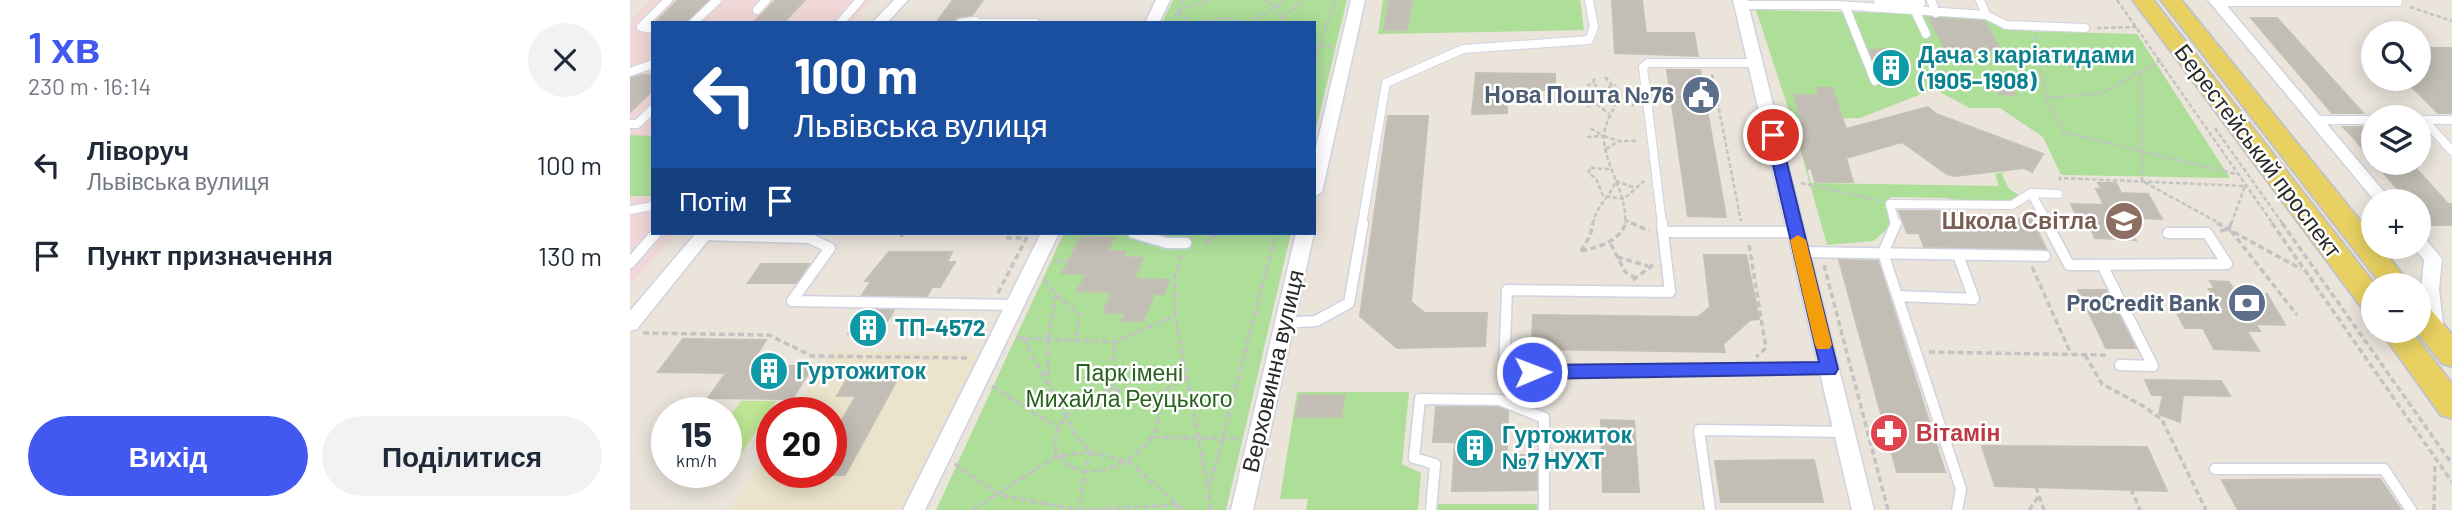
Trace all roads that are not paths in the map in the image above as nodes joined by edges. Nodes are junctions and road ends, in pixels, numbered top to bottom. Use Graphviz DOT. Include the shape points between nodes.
graph roads {
  1 [pos="668,0"];
  2 [pos="718,0"];
  3 [pos="766,0"];
  4 [pos="860,0"];
  5 [pos="901,0"];
  6 [pos="1163,0"];
  7 [pos="1358,0"];
  8 [pos="1589,0"];
  9 [pos="1878,0"];
  10 [pos="1931,0"];
  11 [pos="1980,0"];
  12 [pos="2143,0"];
  13 [pos="2171,0"];
  14 [pos="2216,1"];
  15 [pos="1740,2"];
  16 [pos="1830,2"];
  17 [pos="2398,2"];
  18 [pos="1921,3"];
  19 [pos="1845,6"];
  20 [pos="757,10"];
  21 [pos="1915,11"];
  22 [pos="1936,13"];
  23 [pos="1986,15"];
  24 [pos="695,21"];
  25 [pos="842,21"];
  26 [pos="881,21"];
  27 [pos="1153,21"];
  28 [pos="651,29"];
  29 [pos="2085,29"];
  30 [pos="1926,34"];
  31 [pos="1755,63"];
  32 [pos="651,65"];
  33 [pos="630,72"];
  34 [pos="1875,81"];
  35 [pos="651,111"];
  36 [pos="2316,120"];
  37 [pos="2361,120"];
  38 [pos="2431,120"];
  39 [pos="2452,120"];
  40 [pos="630,124"];
  41 [pos="2431,130"];
  42 [pos="2452,150"];
  43 [pos="1316,183"];
  44 [pos="2374,189"];
  45 [pos="2031,193"];
  46 [pos="2058,194"];
  47 [pos="651,206"];
  48 [pos="630,209"];
  49 [pos="1663,232"];
  50 [pos="1796,232"];
  51 [pos="2168,233"];
  52 [pos="654,235"];
  53 [pos="703,235"];
  54 [pos="730,235"];
  55 [pos="1049,235"];
  56 [pos="1140,235"];
  57 [pos="1305,235"];
  58 [pos="1186,243"];
  59 [pos="1801,252"];
  60 [pos="1883,253"];
  61 [pos="1958,255"];
  62 [pos="2045,257"];
  63 [pos="2431,257"];
  64 [pos="631,260"];
  65 [pos="2102,265"];
  66 [pos="2387,273"];
  67 [pos="2361,286"];
  68 [pos="1898,296"];
  69 [pos="1015,305"];
  70 [pos="1284,323"];
  71 [pos="630,324"];
  72 [pos="2435,334"];
  73 [pos="2404,343"];
  74 [pos="2120,365"];
  75 [pos="1829,369"];
  76 [pos="2452,406"];
  77 [pos="1845,432"];
  78 [pos="2216,469"];
  79 [pos="914,510"];
  80 [pos="1241,510"];
  81 [pos="1430,510"];
  82 [pos="1544,510"];
  83 [pos="1710,510"];
  84 [pos="1863,510"];
  85 [pos="1957,510"];
  86 [pos="2411,510"];
  1 -- 28 [label="lane" via="641,27"];
  2 -- 24 [label="lane"];
  3 -- 20 [label="lane"];
  4 -- 25 [label="lane"];
  5 -- 26 [label="street"];
  6 -- 27 [label="street"];
  7 -- 43 [label="street"];
  8 -- 70 [label="lane" via="1594,27 1589,40 1463,49 1386,83 1349,303 1316,320"];
  9 -- 18 [label="lane"];
  10 -- 22 [label="lane"];
  11 -- 23 [label="lane"];
  12 -- 67 [label="main road, Берестейський проспект"];
  13 -- 66 [label="main road, Берестейський проспект"];
  14 -- 17 [label="lane"];
  14 -- 36 [label="street"];
  15 -- 16 [label="lane"];
  15 -- 31 [label="street"];
  16 -- 19 [label="lane"];
  19 -- 21 [label="lane"];
  19 -- 34 [label="lane"];
  21 -- 22 [label="lane"];
  21 -- 30 [label="lane"];
  22 -- 23 [label="lane"];
  23 -- 29 [label="lane" via="2006,26"];
  31 -- 49 [label="lane" via="1648,63 1643,67"];
  31 -- 50 [label="street"];
  32 -- 33 [label="lane"];
  35 -- 40 [label="lane" via="637,124"];
  36 -- 37 [label="lane"];
  36 -- 44 [label="street"];
  38 -- 39 [label="lane"];
  41 -- 42 [label="lane"];
  45 -- 46 [label="lane"];
  45 -- 60 [label="lane" via="2012,205 1890,204 1896,223"];
  45 -- 65 [label="lane" via="2069,265"];
  47 -- 48 [label="lane"];
  49 -- 50 [label="lane"];
  49 -- 75 [label="lane" via="1670,292 1507,290 1504,372"];
  50 -- 59 [label="street"];
  51 -- 65 [label="lane" via="2207,233 2227,264"];
  52 -- 64 [label="lane"];
  53 -- 71 [label="street"];
  54 -- 69 [label="lane" via="809,238 830,248 792,301"];
  55 -- 69 [label="street"];
  56 -- 58 [label="lane"];
  57 -- 70 [label="street, Верховинна вулиця"];
  59 -- 60 [label="lane"];
  59 -- 75 [label="street"];
  60 -- 61 [label="lane"];
  60 -- 68 [label="lane"];
  61 -- 62 [label="lane"];
  61 -- 68 [label="lane" via="1974,299"];
  63 -- 72 [label="street"];
  65 -- 74 [label="lane" via="2153,366"];
  68 -- 85 [label="lane" via="1961,489"];
  69 -- 79 [label="street"];
  70 -- 80 [label="street, Верховинна вулиця"];
  73 -- 76 [label="main road"];
  75 -- 77 [label="street"];
  77 -- 83 [label="lane" via="1699,430"];
  77 -- 84 [label="street"];
  78 -- 86 [label="lane" via="2384,469"];
  81 -- 82 [label="lane" via="1434,464 1414,458 1420,399 1500,400 1544,418"];
}
